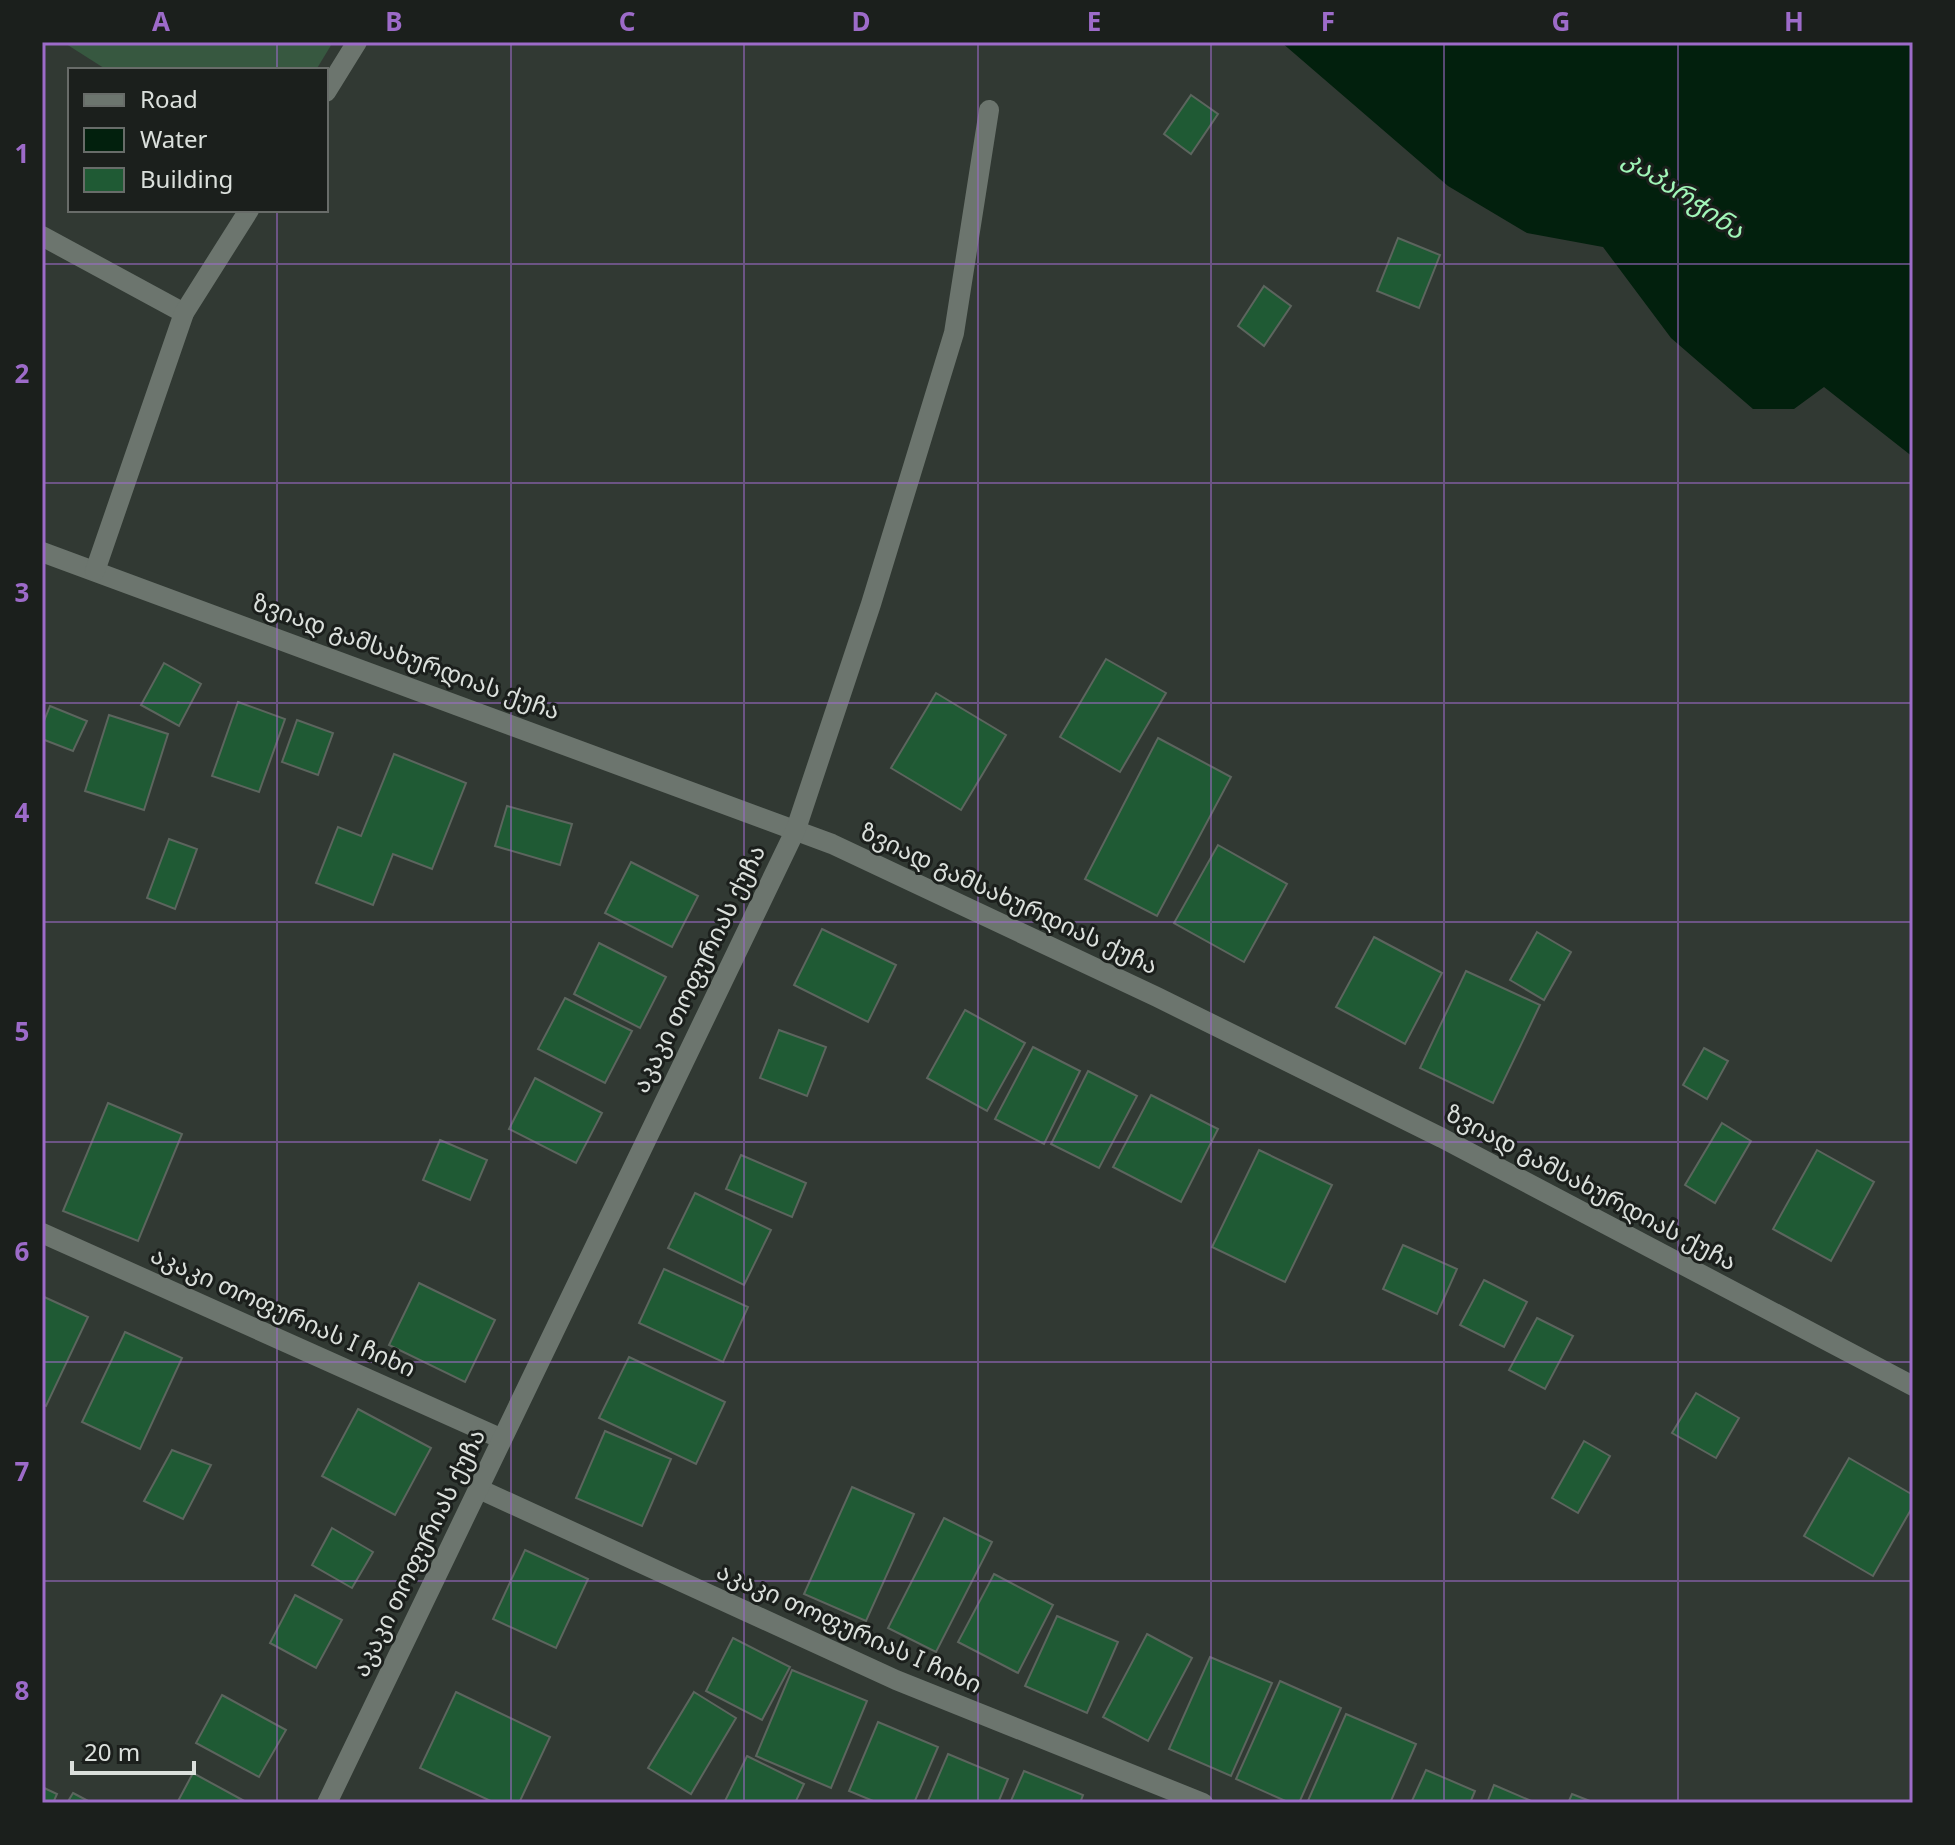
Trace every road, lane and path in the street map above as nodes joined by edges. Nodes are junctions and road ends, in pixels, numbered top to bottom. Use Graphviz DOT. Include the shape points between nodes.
graph roads {
  1 [pos="357,42"];
  2 [pos="328,89"];
  3 [pos="989,110"];
  4 [pos="248,212"];
  5 [pos="42,236"];
  6 [pos="184,313"];
  7 [pos="42,552"];
  8 [pos="95,571"];
  9 [pos="796,829"];
  10 [pos="42,1233"];
  11 [pos="1913,1386"];
  12 [pos="502,1439"];
  13 [pos="479,1489"];
  14 [pos="327,1803"];
  15 [pos="1203,1803"];
  1 -- 2 [label="street"];
  3 -- 9 [label="street, აკაკი თოფურიას ქუჩა" via="954,333"];
  4 -- 6 [label="street"];
  5 -- 6 [label="street"];
  6 -- 8 [label="street"];
  7 -- 8 [label="street, ზვიად გამსახურდიას ქუჩა"];
  8 -- 9 [label="street, ზვიად გამსახურდიას ქუჩა"];
  9 -- 11 [label="street, ზვიად გამსახურდიას ქუჩა" via="1157,997 1442,1138"];
  9 -- 12 [label="street, აკაკი თოფურიას ქუჩა"];
  10 -- 12 [label="street, აკაკი თოფურიას I ჩიხი"];
  12 -- 13 [label="street, აკაკი თოფურიას ქუჩა"];
  13 -- 14 [label="street, აკაკი თოფურიას ქუჩა"];
  13 -- 15 [label="street, აკაკი თოფურიას I ჩიხი" via="896,1680"];
}
